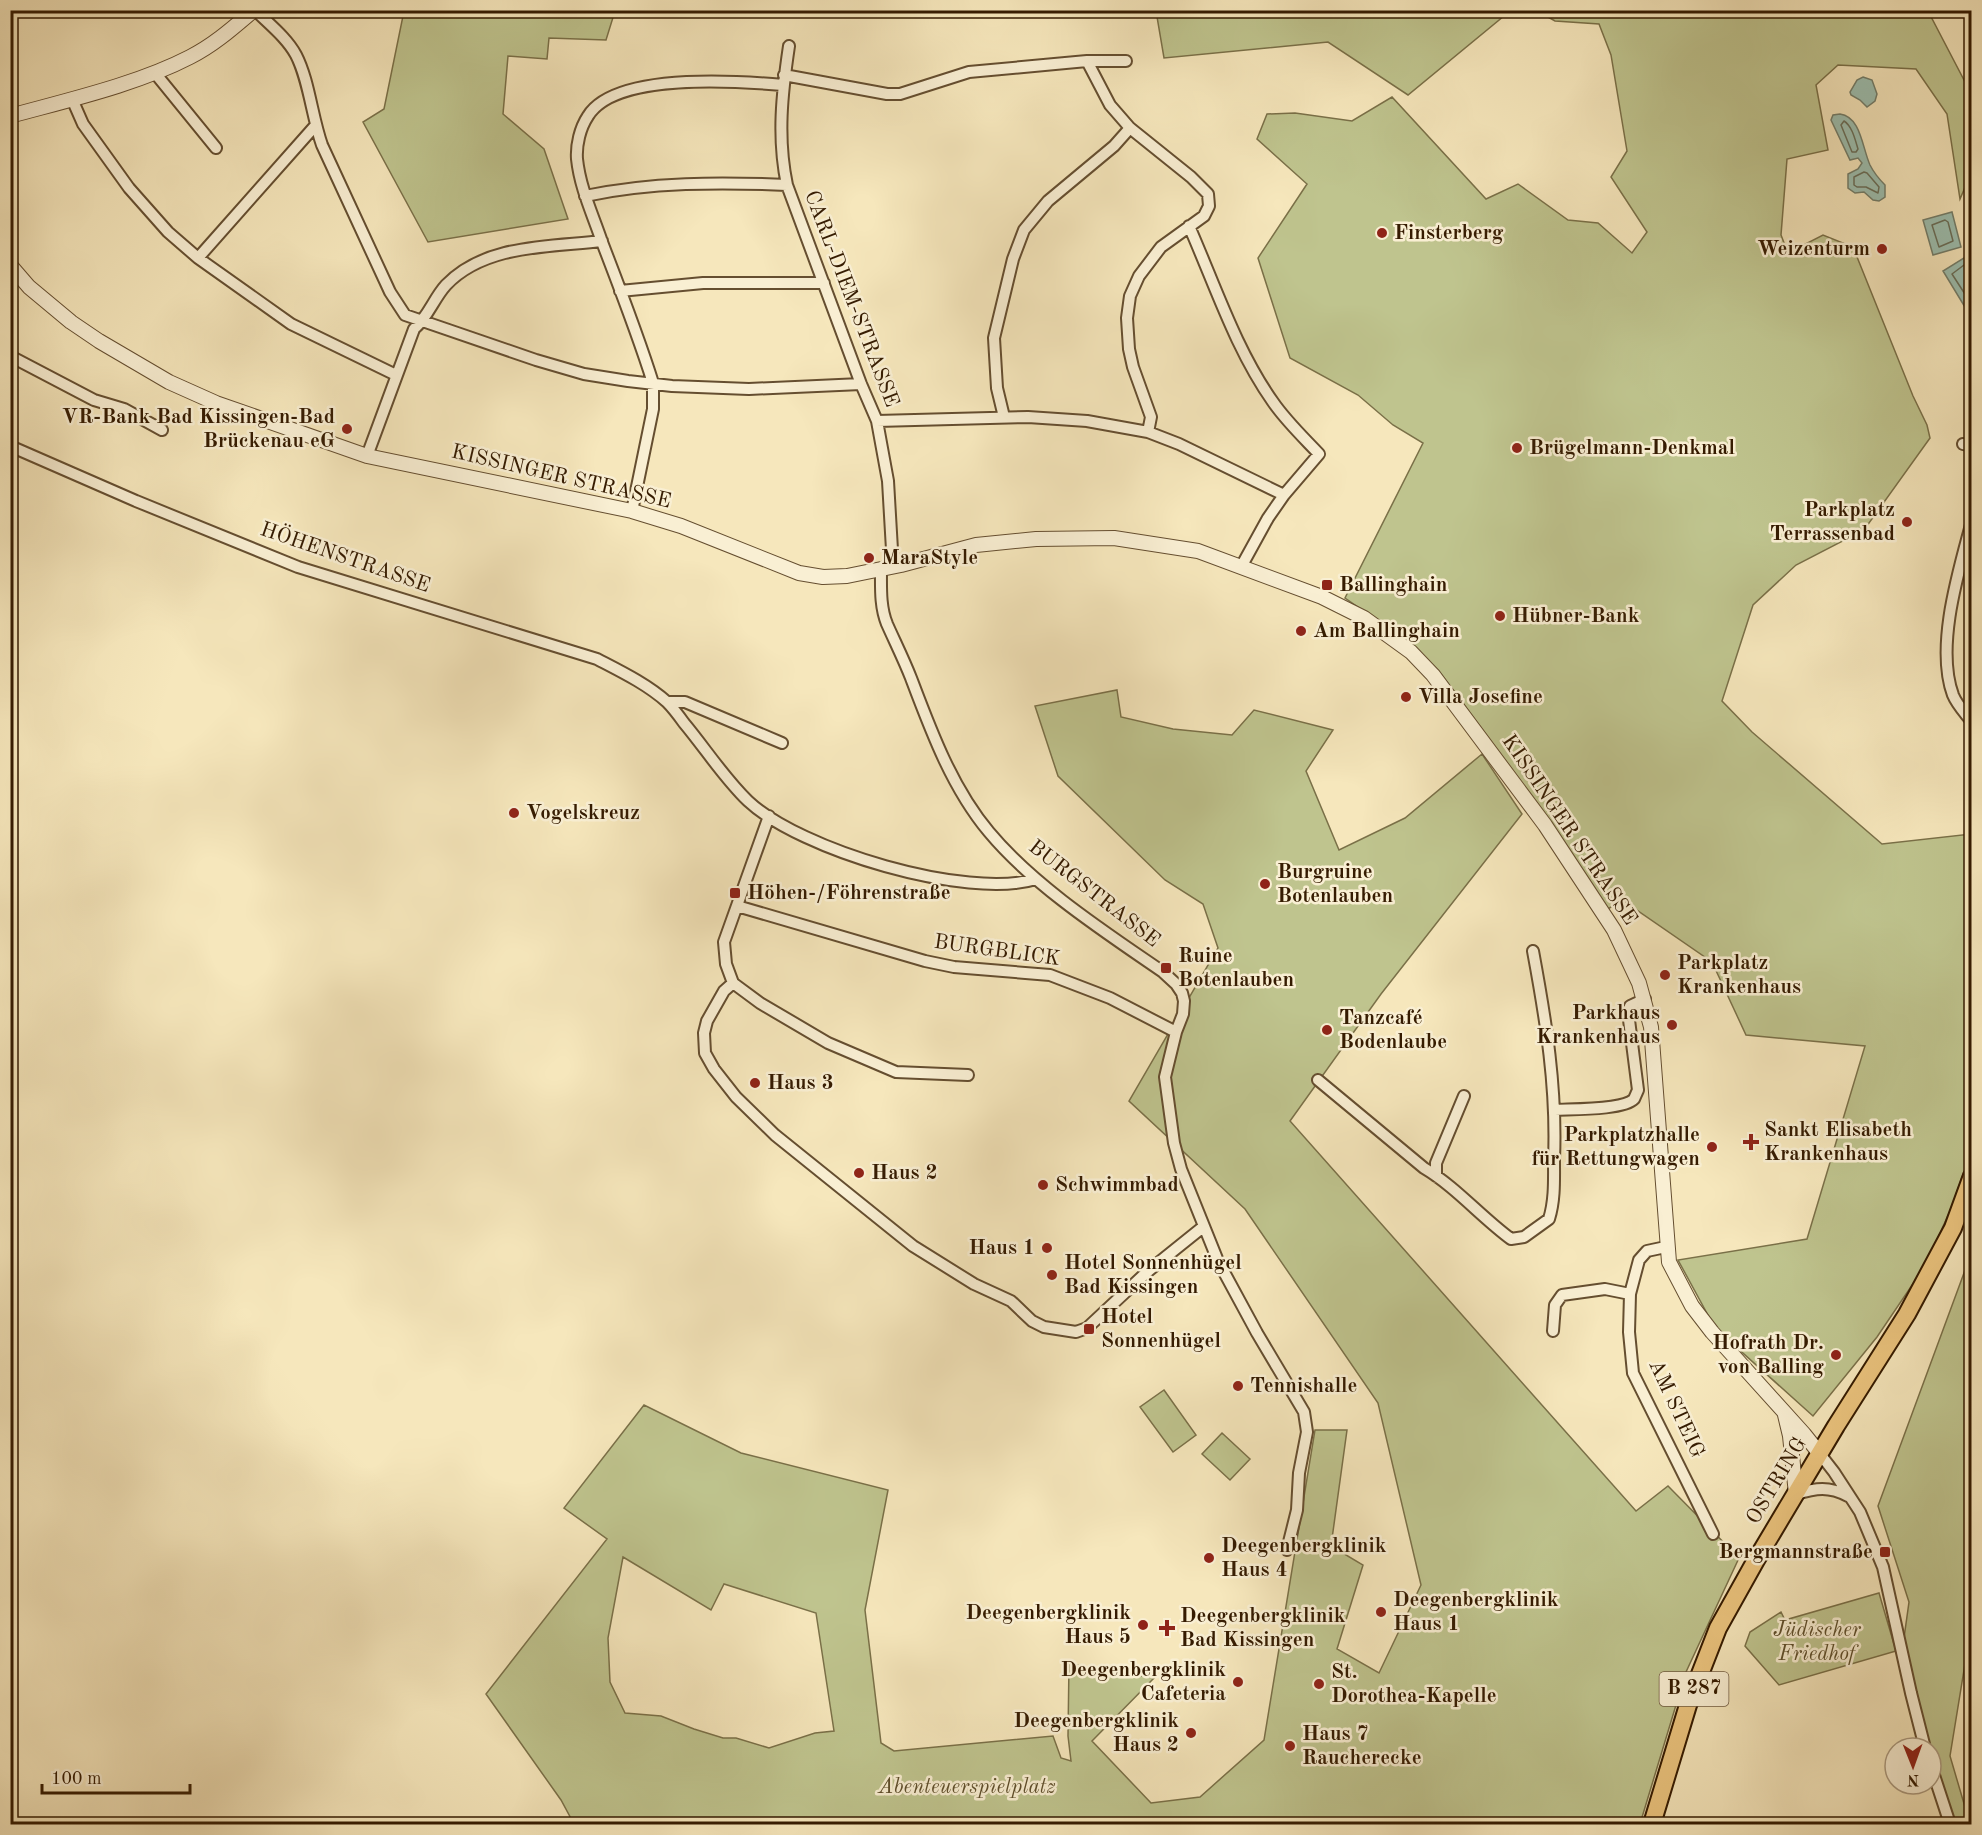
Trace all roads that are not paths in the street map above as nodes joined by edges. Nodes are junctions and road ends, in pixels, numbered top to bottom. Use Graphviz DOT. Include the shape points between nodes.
graph roads {
  1 [pos="254,10"];
  2 [pos="789,46"];
  3 [pos="1087,61"];
  4 [pos="1126,61"];
  5 [pos="155,73"];
  6 [pos="784,80"];
  7 [pos="72,99"];
  8 [pos="10,116"];
  9 [pos="315,126"];
  10 [pos="1130,128"];
  11 [pos="216,148"];
  12 [pos="787,185"];
  13 [pos="585,196"];
  14 [pos="1190,226"];
  15 [pos="602,241"];
  16 [pos="198,258"];
  17 [pos="10,265"];
  18 [pos="824,283"];
  19 [pos="620,291"];
  20 [pos="423,321"];
  21 [pos="10,357"];
  22 [pos="396,375"];
  23 [pos="653,383"];
  24 [pos="861,384"];
  25 [pos="1004,417"];
  26 [pos="877,421"];
  27 [pos="162,430"];
  28 [pos="1149,432"];
  29 [pos="10,446"];
  30 [pos="367,456"];
  31 [pos="1284,495"];
  32 [pos="632,511"];
  33 [pos="1971,521"];
  34 [pos="1241,567"];
  35 [pos="887,568"];
  36 [pos="667,702"];
  37 [pos="1971,722"];
  38 [pos="782,743"];
  39 [pos="769,816"];
  40 [pos="1036,879"];
  41 [pos="737,906"];
  42 [pos="1533,951"];
  43 [pos="733,983"];
  44 [pos="1645,999"];
  45 [pos="1176,1032"];
  46 [pos="968,1075"];
  47 [pos="1318,1080"];
  48 [pos="1464,1096"];
  49 [pos="1556,1110"];
  50 [pos="1436,1176"];
  51 [pos="1971,1176"];
  52 [pos="1203,1227"];
  53 [pos="1667,1249"];
  54 [pos="1630,1294"];
  55 [pos="1553,1331"];
  56 [pos="1784,1413"];
  57 [pos="1820,1454"];
  58 [pos="1796,1494"];
  59 [pos="1851,1497"];
  60 [pos="1713,1534"];
  61 [pos="1287,1550"];
  62 [pos="1922,1736"];
  63 [pos="1941,1796"];
  64 [pos="1652,1824"];
  65 [pos="1950,1824"];
  1 -- 5 [label="street" via="192,56"];
  1 -- 9 [label="street" via="296,55"];
  2 -- 6 [label="street, CARL-DIEM-STRASSE"];
  3 -- 4 [label="street"];
  3 -- 6 [label="street" via="969,72 900,94"];
  3 -- 10 [label="street" via="1110,105"];
  5 -- 7 [label="street"];
  5 -- 11 [label="street"];
  6 -- 12 [label="street, CARL-DIEM-STRASSE" via="780,136"];
  6 -- 13 [label="street" via="679,82 609,98 588,114 579,133 577,158"];
  7 -- 8 [label="street"];
  7 -- 16 [label="street" via="83,124 129,188 168,232"];
  9 -- 16 [label="street"];
  9 -- 20 [label="street" via="390,292 405,315"];
  10 -- 14 [label="street" via="1208,194 1209,206 1204,216"];
  10 -- 25 [label="street" via="1048,201 1024,230 994,338 997,388"];
  12 -- 13 [label="street" via="658,185"];
  12 -- 18 [label="street, CARL-DIEM-STRASSE"];
  13 -- 15 [label="street"];
  14 -- 28 [label="street" via="1161,247 1139,276 1131,296 1127,318 1129,349 1151,417"];
  14 -- 31 [label="street" via="1242,349 1272,401 1319,454"];
  15 -- 19 [label="street"];
  15 -- 20 [label="street" via="488,258 446,285"];
  16 -- 22 [label="street" via="291,324"];
  17 -- 30 [label="street, KISSINGER STRASSE" via="29,287 71,322 127,360 216,403"];
  18 -- 19 [label="street" via="703,283"];
  18 -- 24 [label="street, CARL-DIEM-STRASSE"];
  19 -- 23 [label="street"];
  20 -- 22 [label="street" via="414,330"];
  20 -- 23 [label="street" via="584,374"];
  21 -- 27 [label="street"];
  22 -- 30 [label="street"];
  23 -- 24 [label="street" via="749,389"];
  23 -- 32 [label="street" via="653,409"];
  24 -- 26 [label="street, CARL-DIEM-STRASSE"];
  25 -- 26 [label="street"];
  25 -- 28 [label="street" via="1087,421"];
  26 -- 35 [label="street, CARL-DIEM-STRASSE" via="888,481"];
  28 -- 31 [label="street"];
  29 -- 36 [label="street, HÖHENSTRASSE" via="298,567 597,659"];
  30 -- 32 [label="street, KISSINGER STRASSE"];
  31 -- 34 [label="street"];
  32 -- 35 [label="street, KISSINGER STRASSE" via="799,573 847,576"];
  33 -- 37 [label="street" via="1951,604 1948,643 1953,694"];
  34 -- 35 [label="street, KISSINGER STRASSE" via="1198,551 1091,538 976,545"];
  34 -- 44 [label="street, KISSINGER STRASSE" via="1347,608 1411,652 1433,675 1545,825 1618,940"];
  35 -- 40 [label="street, BURGSTRASSE" via="880,592 886,622 943,757 989,832"];
  36 -- 38 [label="street, HÖHENSTRASSE" via="685,702"];
  36 -- 39 [label="street, HÖHENSTRASSE" via="748,802"];
  39 -- 40 [label="street, HÖHENSTRASSE" via="826,846 905,872 1010,885"];
  39 -- 41 [label="street"];
  40 -- 45 [label="street, BURGSTRASSE" via="1176,984 1184,1001"];
  41 -- 43 [label="street" via="724,942"];
  41 -- 45 [label="street, BURGBLICK" via="925,961 1050,975 1110,998"];
  42 -- 49 [label="street"];
  43 -- 46 [label="street" via="828,1043 896,1072"];
  43 -- 52 [label="street" via="724,991 704,1033 705,1053 736,1096 803,1159 913,1246 974,1284 1011,1301 1032,1321 1076,1332 1087,1328"];
  44 -- 49 [label="street" via="1630,1006 1628,1012 1638,1090 1635,1098 1615,1106"];
  44 -- 53 [label="street, KISSINGER STRASSE" via="1655,1070"];
  45 -- 52 [label="street, BURGSTRASSE" via="1165,1077 1168,1100 1176,1152"];
  47 -- 50 [label="street"];
  48 -- 50 [label="street" via="1436,1163"];
  49 -- 50 [label="street" via="1549,1219 1524,1237 1511,1239"];
  51 -- 57 [label="main road, OSTRING / B 287" via="1953,1228 1907,1314"];
  52 -- 61 [label="street, BURGSTRASSE" via="1257,1333 1304,1412 1307,1432 1297,1510"];
  53 -- 54 [label="street, AM STEIG" via="1647,1251 1639,1260"];
  53 -- 56 [label="street, KISSINGER STRASSE" via="1692,1306"];
  54 -- 55 [label="street" via="1605,1289 1562,1295 1555,1305"];
  54 -- 60 [label="street, AM STEIG" via="1633,1373"];
  56 -- 57 [label="street, KISSINGER STRASSE"];
  56 -- 58 [label="street"];
  57 -- 58 [label="main road, OSTRING / B 287"];
  57 -- 59 [label="street"];
  58 -- 59 [label="street" via="1823,1487"];
  58 -- 64 [label="main road, OSTRING / B 287" via="1719,1628 1688,1705"];
  59 -- 62 [label="street" via="1883,1567"];
  63 -- 65 [label="street"];
}
